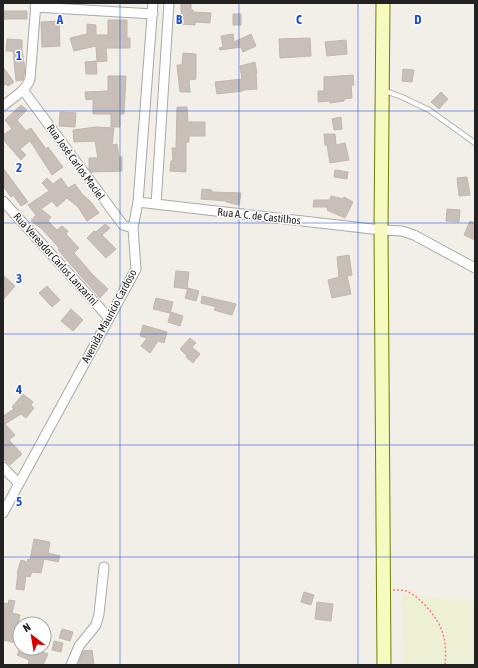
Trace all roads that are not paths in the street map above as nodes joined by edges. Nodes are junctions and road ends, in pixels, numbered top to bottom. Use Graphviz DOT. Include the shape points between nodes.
graph roads {
  1 [pos="153,3"];
  2 [pos="169,3"];
  3 [pos="383,3"];
  4 [pos="35,5"];
  5 [pos="153,14"];
  6 [pos="23,90"];
  7 [pos="381,90"];
  8 [pos="4,102"];
  9 [pos="475,143"];
  10 [pos="3,201"];
  11 [pos="138,202"];
  12 [pos="156,204"];
  13 [pos="134,228"];
  14 [pos="381,230"];
  15 [pos="475,268"];
  16 [pos="109,318"];
  17 [pos="3,467"];
  18 [pos="19,484"];
  19 [pos="3,513"];
  20 [pos="104,567"];
  21 [pos="70,665"];
  22 [pos="384,665"];
  1 -- 5 [label="street, Avenida Maurício Cardoso"];
  2 -- 12 [label="street"];
  3 -- 7 [label="main road"];
  4 -- 5 [label="street"];
  4 -- 6 [label="street" via="30,79"];
  5 -- 11 [label="street, Avenida Maurício Cardoso"];
  6 -- 8 [label="street"];
  6 -- 13 [label="street, Rua José Carlos Maciel" via="120,221"];
  7 -- 9 [label="lane" via="429,110"];
  7 -- 14 [label="main road"];
  10 -- 16 [label="street, Rua Vereador Carlos Lanzarini"];
  11 -- 12 [label="street, Rua A. C. de Castilhos"];
  11 -- 13 [label="street, Avenida Maurício Cardoso"];
  12 -- 14 [label="street, Rua A. C. de Castilhos"];
  13 -- 16 [label="street, Avenida Maurício Cardoso" via="136,269"];
  14 -- 15 [label="street, Rua A. C. de Castilhos" via="402,231 414,235"];
  14 -- 22 [label="main road"];
  16 -- 18 [label="street, Avenida Maurício Cardoso"];
  17 -- 18 [label="street"];
  18 -- 19 [label="street, Avenida Maurício Cardoso"];
  20 -- 21 [label="street" via="96,625"];
}
